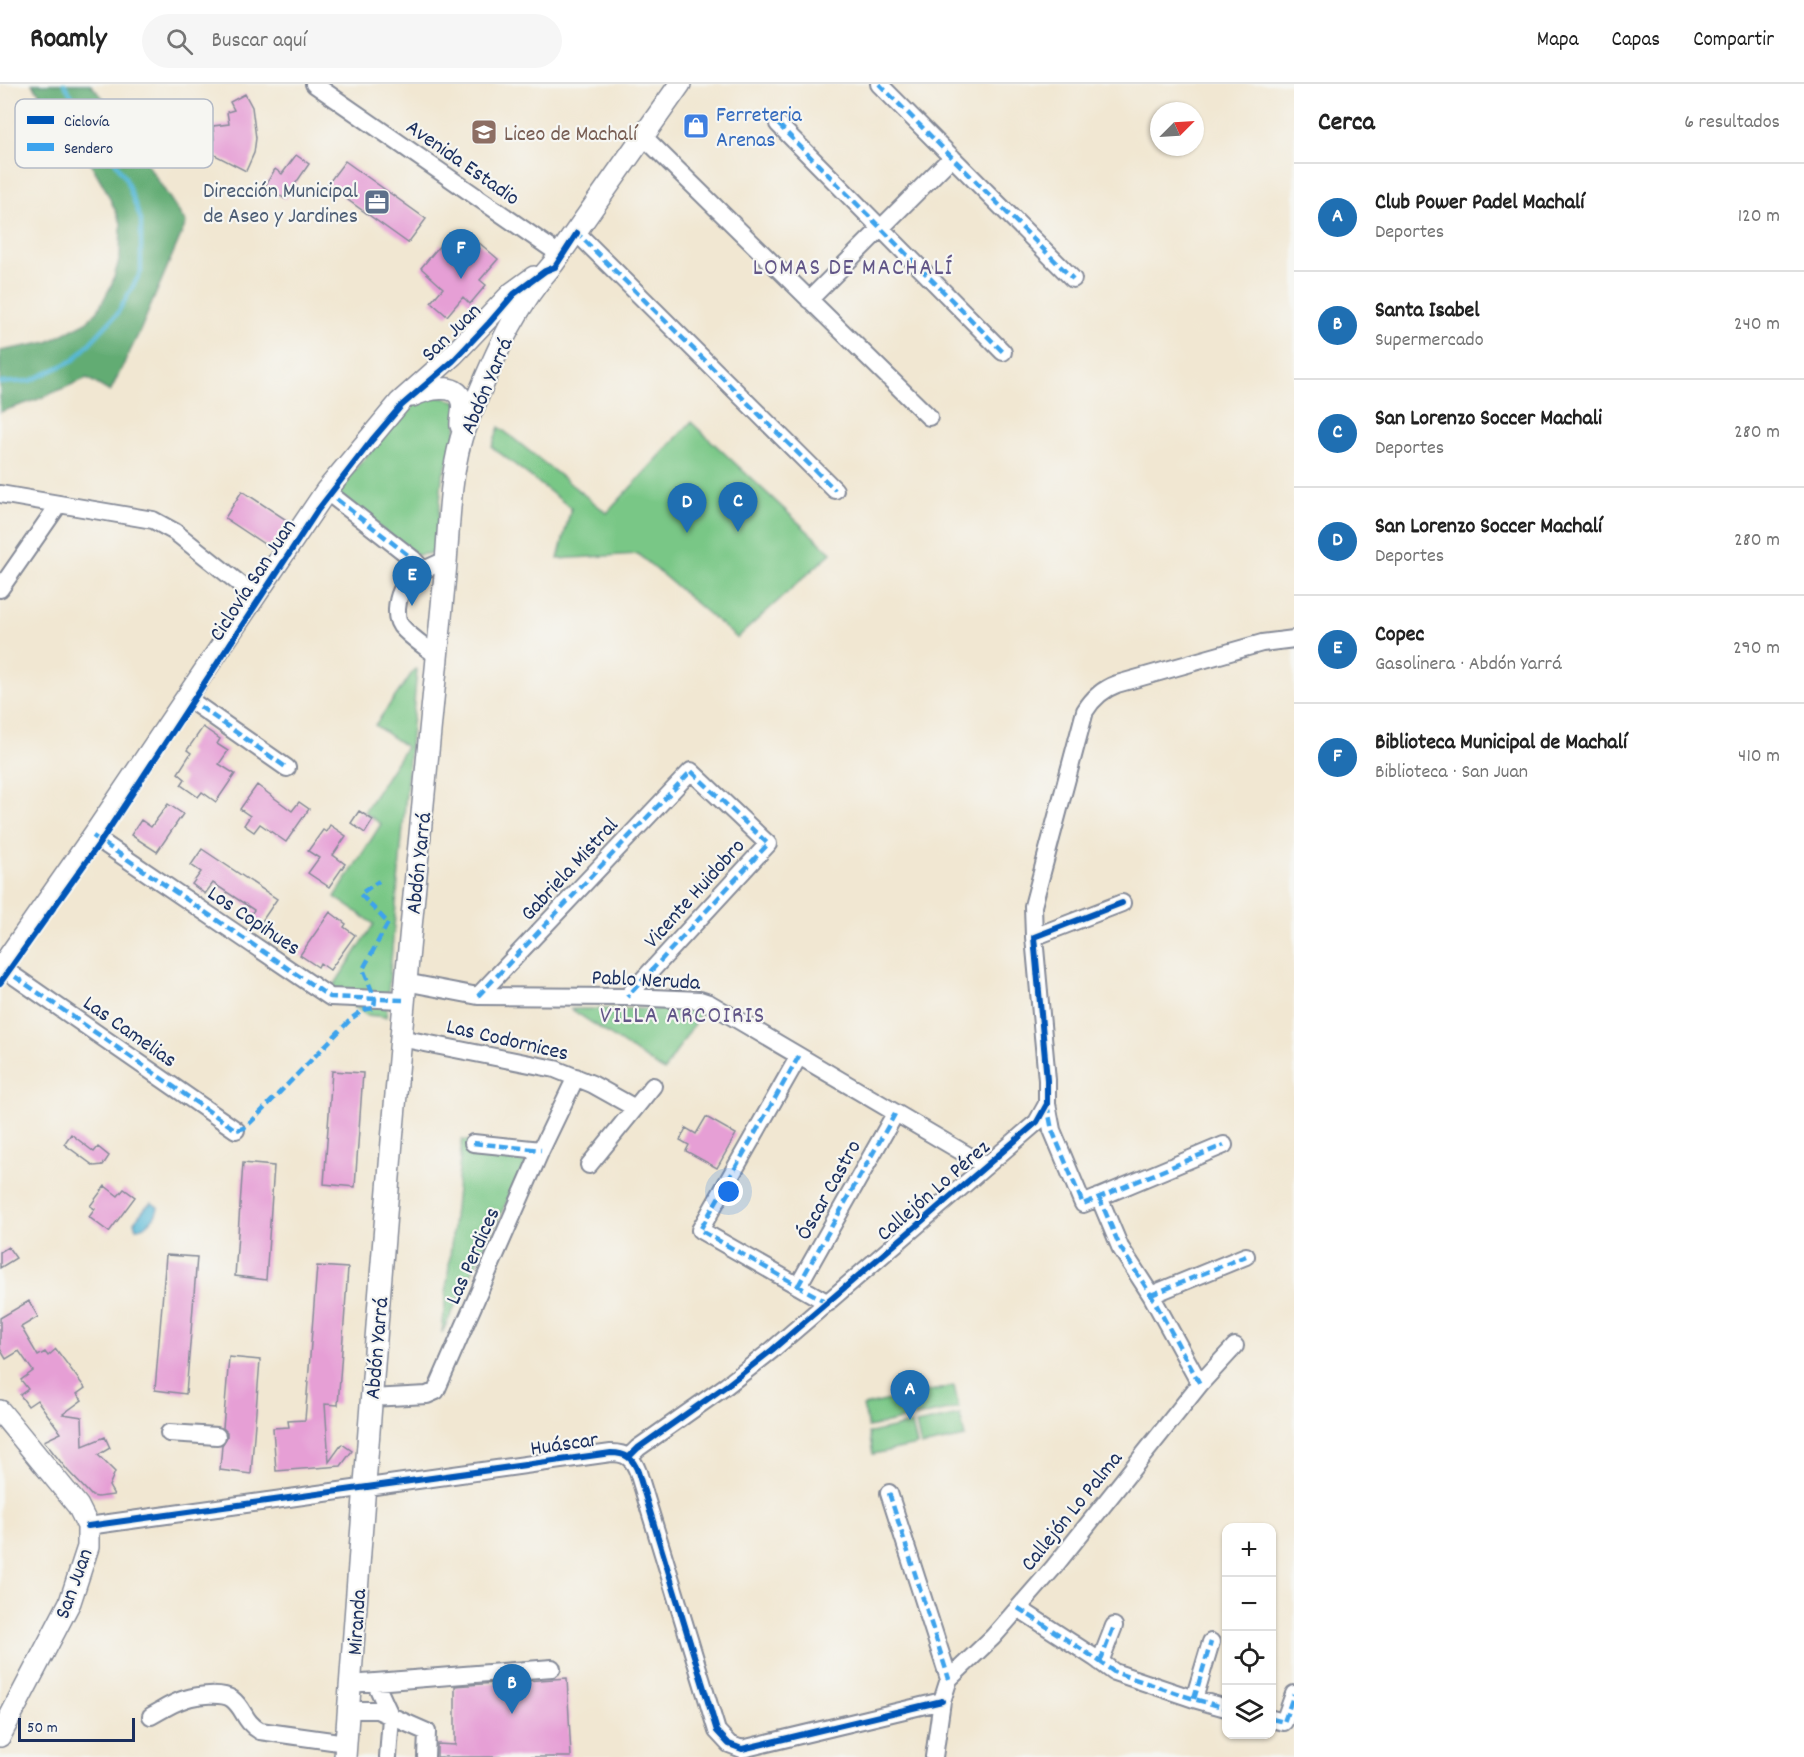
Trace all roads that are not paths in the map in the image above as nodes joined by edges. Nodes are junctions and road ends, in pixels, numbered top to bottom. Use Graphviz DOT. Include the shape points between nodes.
graph roads {
  1 [pos="314,84"];
  2 [pos="680,84"];
  3 [pos="879,84"];
  4 [pos="778,124"];
  5 [pos="643,136"];
  6 [pos="952,157"];
  7 [pos="880,228"];
  8 [pos="575,231"];
  9 [pos="556,259"];
  10 [pos="1073,279"];
  11 [pos="809,300"];
  12 [pos="1003,352"];
  13 [pos="400,402"];
  14 [pos="929,417"];
  15 [pos="462,437"];
  16 [pos="835,490"];
  17 [pos="326,491"];
  18 [pos="0,494"];
  19 [pos="59,504"];
  20 [pos="446,560"];
  21 [pos="423,570"];
  22 [pos="0,589"];
  23 [pos="255,596"];
  24 [pos="1294,639"];
  25 [pos="438,656"];
  26 [pos="187,698"];
  27 [pos="287,768"];
  28 [pos="691,771"];
  29 [pos="93,836"];
  30 [pos="1122,903"];
  31 [pos="1034,938"];
  32 [pos="1,968"];
  33 [pos="404,991"];
  34 [pos="478,996"];
  35 [pos="627,997"];
  36 [pos="400,1038"];
  37 [pos="799,1056"];
  38 [pos="576,1077"];
  39 [pos="653,1086"];
  40 [pos="1047,1104"];
  41 [pos="635,1108"];
  42 [pos="895,1114"];
  43 [pos="236,1130"];
  44 [pos="472,1143"];
  45 [pos="1224,1145"];
  46 [pos="541,1150"];
  47 [pos="589,1165"];
  48 [pos="986,1166"];
  49 [pos="1099,1197"];
  50 [pos="1246,1256"];
  51 [pos="798,1286"];
  52 [pos="1151,1295"];
  53 [pos="828,1303"];
  54 [pos="1235,1346"];
  55 [pos="1200,1384"];
  56 [pos="371,1398"];
  57 [pos="0,1412"];
  58 [pos="169,1433"];
  59 [pos="217,1436"];
  60 [pos="629,1457"];
  61 [pos="365,1487"];
  62 [pos="889,1493"];
  63 [pos="88,1526"];
  64 [pos="1018,1608"];
  65 [pos="1114,1626"];
  66 [pos="1211,1642"];
  67 [pos="1100,1662"];
  68 [pos="552,1668"];
  69 [pos="948,1679"];
  70 [pos="375,1682"];
  71 [pos="350,1684"];
  72 [pos="1294,1694"];
  73 [pos="1194,1700"];
  74 [pos="942,1701"];
  75 [pos="1222,1707"];
  76 [pos="349,1710"];
  77 [pos="151,1716"];
  78 [pos="391,1717"];
  79 [pos="1276,1720"];
  80 [pos="0,1736"];
  81 [pos="346,1750"];
  82 [pos="388,1757"];
  83 [pos="426,1757"];
  84 [pos="934,1757"];
  1 -- 9 [label="street, Avenida Estadio"];
  2 -- 5 [label="main road"];
  3 -- 6 [label="street"];
  4 -- 7 [label="street"];
  5 -- 8 [label="main road"];
  5 -- 11 [label="street"];
  6 -- 7 [label="street"];
  6 -- 10 [label="street"];
  7 -- 11 [label="street"];
  7 -- 12 [label="street"];
  8 -- 9 [label="main road"];
  8 -- 16 [label="street"];
  9 -- 13 [label="main road, San Juan" via="512,293 453,355"];
  9 -- 15 [label="main road, Abdón Yarrá" via="513,320"];
  11 -- 14 [label="street"];
  13 -- 15 [label="main road" via="436,388 455,392 462,398"];
  13 -- 17 [label="main road, San Juan"];
  15 -- 20 [label="main road, Abdón Yarrá"];
  17 -- 21 [label="street"];
  17 -- 23 [label="main road, San Juan"];
  18 -- 19 [label="street"];
  19 -- 22 [label="street"];
  19 -- 23 [label="street" via="153,520 175,532"];
  20 -- 21 [label="street"];
  20 -- 25 [label="main road, Abdón Yarrá"];
  21 -- 25 [label="street" via="409,578 400,592 396,617 405,630"];
  23 -- 26 [label="main road, San Juan"];
  24 -- 31 [label="street" via="1262,643 1117,684 1090,703 1033,906"];
  25 -- 33 [label="main road, Abdón Yarrá"];
  26 -- 27 [label="street"];
  26 -- 29 [label="main road, San Juan"];
  28 -- 34 [label="street, Gabriela Mistral"];
  28 -- 35 [label="street, Vicente Huidobro" via="768,844"];
  29 -- 32 [label="main road, San Juan"];
  29 -- 33 [label="street, Los Copihues" via="330,997"];
  30 -- 31 [label="street"];
  31 -- 40 [label="street"];
  32 -- 43 [label="street, Las Camelias"];
  33 -- 34 [label="street, Pablo Neruda"];
  33 -- 36 [label="main road, Abdón Yarrá"];
  34 -- 35 [label="street, Pablo Neruda"];
  35 -- 37 [label="street, Pablo Neruda" via="700,1000"];
  36 -- 38 [label="street, Las Codornices" via="548,1067"];
  36 -- 56 [label="main road, Abdón Yarrá"];
  37 -- 42 [label="street, Pablo Neruda"];
  37 -- 51 [label="street" via="700,1230"];
  38 -- 41 [label="street, Las Codornices"];
  38 -- 46 [label="street, Las Perdices"];
  39 -- 41 [label="street"];
  40 -- 48 [label="street, Callejón Lo Pérez" via="1037,1122"];
  40 -- 49 [label="street" via="1053,1130 1083,1204"];
  41 -- 47 [label="street"];
  42 -- 48 [label="street, Pablo Neruda"];
  42 -- 51 [label="street, Óscar Castro"];
  44 -- 46 [label="street"];
  45 -- 49 [label="street"];
  46 -- 56 [label="street, Las Perdices" via="436,1391 427,1395"];
  48 -- 53 [label="street, Callejón Lo Pérez"];
  49 -- 52 [label="street" via="1120,1247"];
  50 -- 52 [label="street"];
  51 -- 53 [label="street"];
  52 -- 55 [label="street"];
  53 -- 60 [label="street, Callejón Lo Pérez" via="738,1377"];
  54 -- 55 [label="street, Callejón Lo Palma"];
  55 -- 64 [label="street, Callejón Lo Palma"];
  56 -- 61 [label="main road, Abdón Yarrá"];
  57 -- 63 [label="main road, San Juan" via="74,1500"];
  58 -- 59 [label="street"];
  60 -- 61 [label="street, Huáscar" via="611,1453"];
  60 -- 74 [label="street, Huáscar" via="638,1472 717,1731 729,1744 742,1749"];
  61 -- 63 [label="street, Huáscar"];
  61 -- 71 [label="main road, Miranda"];
  62 -- 69 [label="street"];
  63 -- 80 [label="main road, San Juan" via="88,1547 70,1602"];
  64 -- 67 [label="street"];
  64 -- 69 [label="street, Callejón Lo Palma" via="993,1638"];
  65 -- 67 [label="street"];
  66 -- 73 [label="street"];
  67 -- 73 [label="street" via="1114,1672"];
  68 -- 70 [label="street"];
  69 -- 74 [label="street"];
  70 -- 71 [label="street"];
  70 -- 78 [label="street"];
  71 -- 76 [label="main road, Miranda"];
  72 -- 79 [label="street" via="1284,1722"];
  73 -- 75 [label="street"];
  74 -- 84 [label="street"];
  76 -- 78 [label="street" via="377,1710"];
  76 -- 81 [label="main road, Miranda"];
  77 -- 81 [label="street" via="186,1698 219,1694 231,1698 250,1725 260,1731"];
  78 -- 82 [label="street"];
  78 -- 83 [label="street" via="427,1732"];
}
